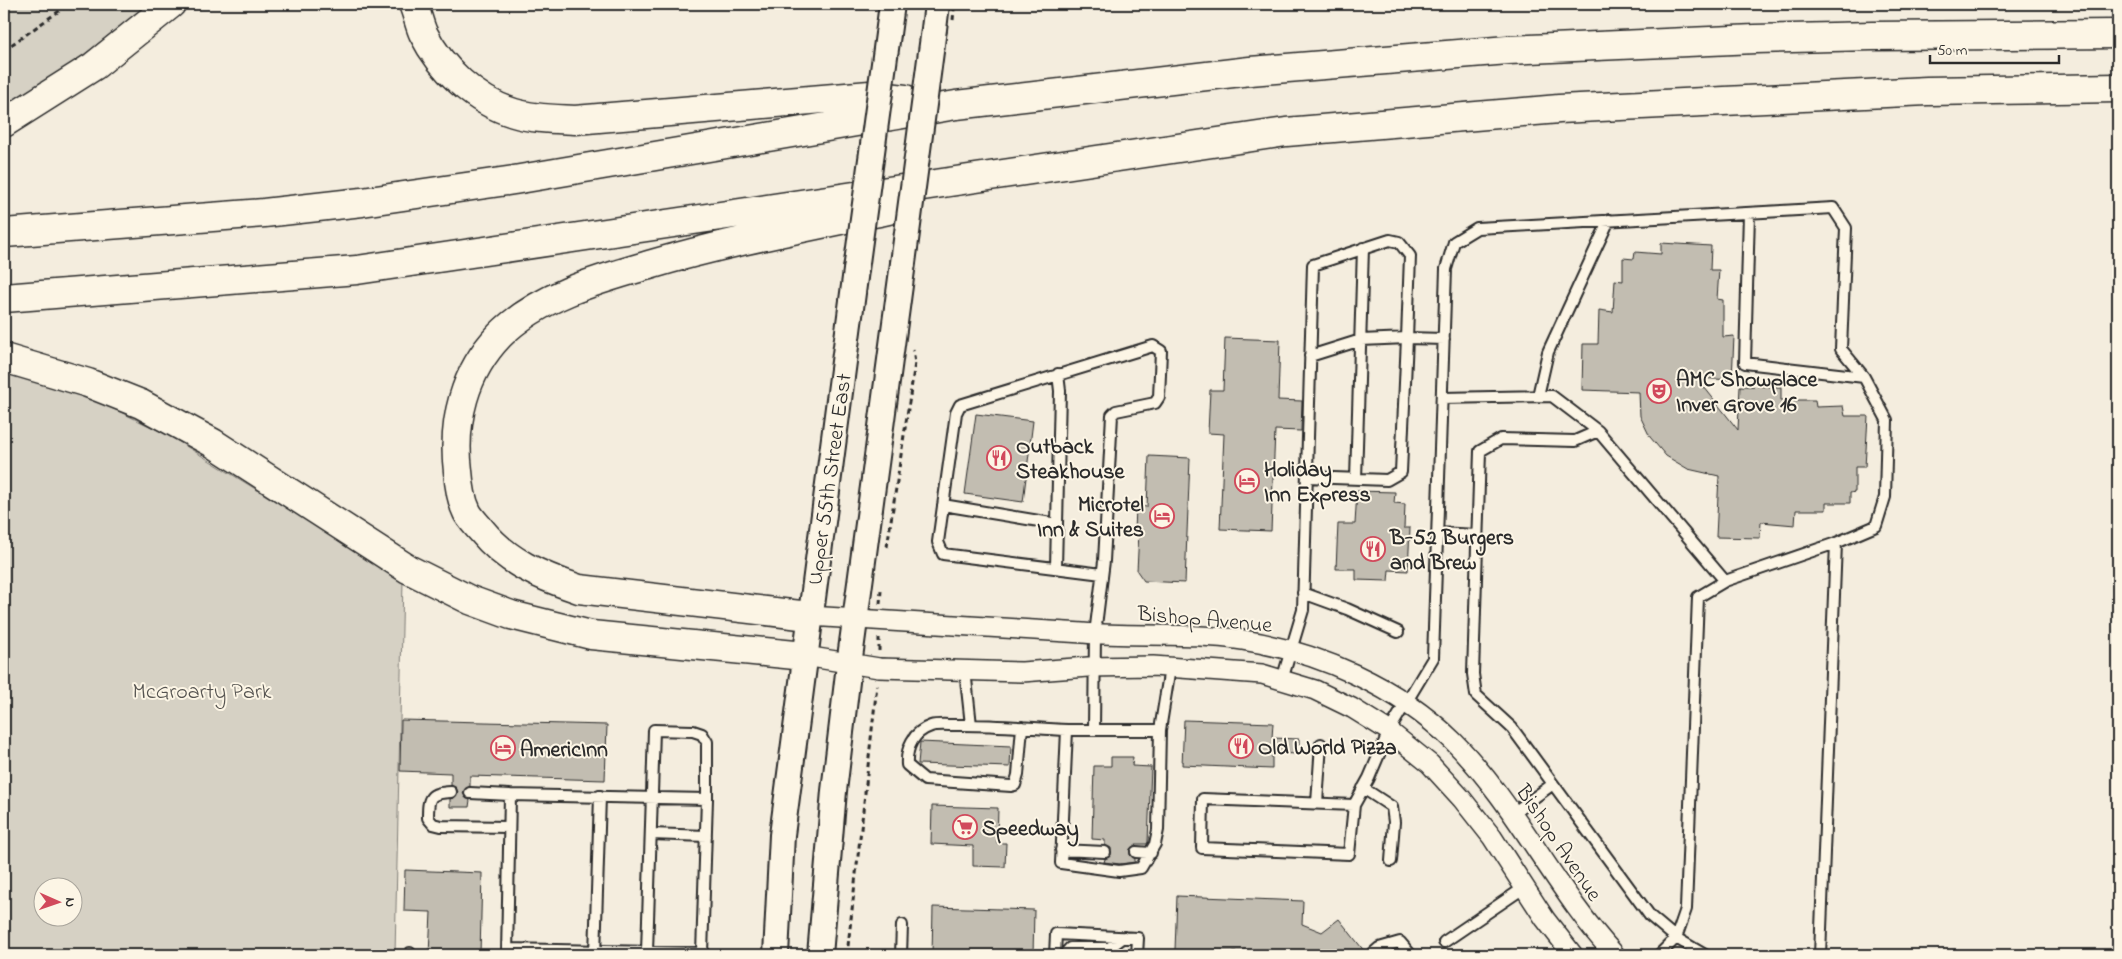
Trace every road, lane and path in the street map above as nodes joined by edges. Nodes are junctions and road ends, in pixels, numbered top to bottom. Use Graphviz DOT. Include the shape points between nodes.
graph roads {
  1 [pos="69,4"];
  2 [pos="172,4"];
  3 [pos="414,4"];
  4 [pos="892,4"];
  5 [pos="937,4"];
  6 [pos="2118,33"];
  7 [pos="4,50"];
  8 [pos="2075,87"];
  9 [pos="2118,88"];
  10 [pos="2118,92"];
  11 [pos="956,105"];
  12 [pos="4,123"];
  13 [pos="1024,172"];
  14 [pos="1749,213"];
  15 [pos="1609,220"];
  16 [pos="4,233"];
  17 [pos="1362,248"];
  18 [pos="4,298"];
  19 [pos="1407,338"];
  20 [pos="1444,339"];
  21 [pos="1361,340"];
  22 [pos="1310,356"];
  23 [pos="4,358"];
  24 [pos="1058,374"];
  25 [pos="1864,377"];
  26 [pos="1538,396"];
  27 [pos="1442,398"];
  28 [pos="1598,431"];
  29 [pos="1307,477"];
  30 [pos="1356,479"];
  31 [pos="944,505"];
  32 [pos="1057,524"];
  33 [pos="1438,533"];
  34 [pos="1477,535"];
  35 [pos="1836,543"];
  36 [pos="1056,568"];
  37 [pos="1102,574"];
  38 [pos="1724,581"];
  39 [pos="1303,593"];
  40 [pos="809,616"];
  41 [pos="854,619"];
  42 [pos="1398,632"];
  43 [pos="1095,634"];
  44 [pos="1290,650"];
  45 [pos="805,656"];
  46 [pos="849,665"];
  47 [pos="1095,667"];
  48 [pos="1170,668"];
  49 [pos="965,670"];
  50 [pos="1282,680"];
  51 [pos="1406,705"];
  52 [pos="970,725"];
  53 [pos="1022,727"];
  54 [pos="1094,729"];
  55 [pos="1066,730"];
  56 [pos="1160,730"];
  57 [pos="1389,731"];
  58 [pos="1321,744"];
  59 [pos="1553,784"];
  60 [pos="1364,788"];
  61 [pos="451,792"];
  62 [pos="470,793"];
  63 [pos="510,795"];
  64 [pos="600,796"];
  65 [pos="652,797"];
  66 [pos="708,798"];
  67 [pos="1317,803"];
  68 [pos="1354,805"];
  69 [pos="1513,813"];
  70 [pos="510,827"];
  71 [pos="651,834"];
  72 [pos="706,836"];
  73 [pos="1061,850"];
  74 [pos="1105,852"];
  75 [pos="1136,852"];
  76 [pos="1151,853"];
  77 [pos="1391,861"];
  78 [pos="1525,887"];
  79 [pos="778,908"];
  80 [pos="902,925"];
  81 [pos="1124,937"];
  82 [pos="1676,938"];
  83 [pos="1444,942"];
  84 [pos="507,952"];
  85 [pos="647,952"];
  86 [pos="549,953"];
  87 [pos="595,953"];
  88 [pos="767,955"];
  89 [pos="776,955"];
  90 [pos="820,955"];
  91 [pos="901,955"];
  92 [pos="1055,955"];
  93 [pos="1064,955"];
  94 [pos="1137,955"];
  95 [pos="1371,955"];
  96 [pos="1411,955"];
  97 [pos="1573,955"];
  98 [pos="1615,955"];
  99 [pos="1659,955"];
  100 [pos="1705,955"];
  101 [pos="1820,955"];
  1 -- 7 [label="path"];
  2 -- 12 [label="highway" via="94,66"];
  3 -- 11 [label="highway" via="423,32 440,59 460,81 485,100 514,113 539,118 575,120 870,94"];
  4 -- 40 [label="street, Upper 55th Street East, bridge"];
  5 -- 41 [label="street, Upper 55th Street East, bridge"];
  6 -- 11 [label="highway" via="1756,39 1508,50 1250,71"];
  8 -- 9 [label="highway"];
  8 -- 10 [label="highway"];
  8 -- 13 [label="highway" via="1830,94 1559,109 1286,132"];
  11 -- 16 [label="highway" via="514,180 372,200 264,213"];
  13 -- 18 [label="highway" via="357,270"];
  13 -- 40 [label="highway" via="916,204 704,249 605,278 558,296 520,318 499,336 478,363 463,394 458,420 459,480 467,512 489,540 514,562 544,578 579,589"];
  14 -- 15 [label="lane"];
  14 -- 25 [label="lane" via="1832,208 1846,228 1841,349"];
  14 -- 25 [label="lane" via="1745,363"];
  15 -- 20 [label="lane" via="1477,228 1454,242 1446,269"];
  15 -- 26 [label="lane" via="1548,352"];
  17 -- 19 [label="lane" via="1390,240 1400,242 1410,256"];
  17 -- 21 [label="lane"];
  17 -- 22 [label="lane" via="1313,265"];
  19 -- 20 [label="lane"];
  19 -- 21 [label="lane"];
  19 -- 30 [label="lane" via="1401,472 1387,480"];
  20 -- 27 [label="lane"];
  21 -- 22 [label="lane"];
  21 -- 30 [label="lane"];
  22 -- 29 [label="lane"];
  23 -- 45 [label="highway" via="88,383 141,404 213,444 408,569 470,600 511,615 591,635"];
  24 -- 31 [label="lane" via="960,405 956,414"];
  24 -- 32 [label="lane"];
  24 -- 37 [label="lane" via="1153,346 1161,351 1160,397 1155,403 1116,411 1112,415"];
  25 -- 35 [label="lane" via="1888,420 1885,497 1876,526"];
  26 -- 27 [label="lane"];
  26 -- 28 [label="lane" via="1552,396"];
  27 -- 33 [label="lane"];
  28 -- 34 [label="lane" via="1575,441 1501,439 1480,451"];
  28 -- 38 [label="lane"];
  29 -- 30 [label="lane"];
  29 -- 39 [label="lane"];
  31 -- 32 [label="lane"];
  31 -- 36 [label="lane" via="938,542 943,554"];
  32 -- 36 [label="lane"];
  33 -- 34 [label="lane"];
  33 -- 51 [label="lane" via="1434,658"];
  34 -- 59 [label="lane" via="1473,674 1476,695 1512,728"];
  35 -- 38 [label="lane"];
  35 -- 101 [label="lane"];
  36 -- 37 [label="lane"];
  37 -- 43 [label="lane"];
  38 -- 82 [label="lane" via="1698,597 1686,909"];
  39 -- 42 [label="lane"];
  39 -- 44 [label="lane" via="1303,610"];
  40 -- 41 [label="street, Bishop Avenue"];
  40 -- 45 [label="street, Upper 55th Street East"];
  41 -- 43 [label="street, Bishop Avenue"];
  41 -- 46 [label="street, Upper 55th Street East"];
  43 -- 44 [label="street, Bishop Avenue" via="1195,636 1242,640"];
  43 -- 47 [label="lane"];
  44 -- 50 [label="lane"];
  44 -- 51 [label="street, Bishop Avenue" via="1336,666"];
  45 -- 46 [label="street"];
  45 -- 79 [label="street, Upper 55th Street East" via="782,835"];
  46 -- 49 [label="street"];
  46 -- 90 [label="street, Upper 55th Street East"];
  47 -- 48 [label="street"];
  47 -- 49 [label="street" via="1022,672"];
  47 -- 54 [label="lane"];
  48 -- 50 [label="street" via="1262,674"];
  48 -- 56 [label="lane"];
  49 -- 52 [label="lane"];
  50 -- 57 [label="street" via="1315,690"];
  51 -- 57 [label="lane"];
  51 -- 69 [label="street, Bishop Avenue" via="1451,740"];
  52 -- 53 [label="lane"];
  52 -- 53 [label="lane" via="931,726 914,736 906,752 907,765 925,780 1015,785"];
  53 -- 55 [label="lane"];
  54 -- 55 [label="lane"];
  54 -- 56 [label="lane"];
  55 -- 73 [label="lane"];
  56 -- 76 [label="lane" via="1158,830"];
  57 -- 60 [label="lane"];
  57 -- 78 [label="street" via="1430,764 1462,799"];
  58 -- 67 [label="lane"];
  59 -- 69 [label="lane"];
  59 -- 82 [label="lane" via="1650,916"];
  60 -- 68 [label="lane"];
  60 -- 77 [label="lane" via="1392,807"];
  61 -- 70 [label="lane" via="436,792 431,796 428,818 433,824"];
  62 -- 63 [label="lane"];
  63 -- 64 [label="lane"];
  63 -- 70 [label="lane"];
  64 -- 65 [label="lane"];
  64 -- 87 [label="lane"];
  65 -- 66 [label="lane"];
  65 -- 66 [label="lane" via="654,730 702,734 707,742"];
  65 -- 71 [label="lane"];
  66 -- 72 [label="lane"];
  67 -- 68 [label="lane"];
  67 -- 68 [label="lane" via="1203,799 1202,848 1349,854"];
  69 -- 98 [label="street, Bishop Avenue" via="1582,917"];
  70 -- 84 [label="lane"];
  71 -- 72 [label="lane"];
  71 -- 85 [label="lane"];
  72 -- 85 [label="lane" via="702,953"];
  73 -- 74 [label="lane"];
  73 -- 76 [label="lane" via="1061,863 1128,870 1141,868"];
  75 -- 76 [label="lane"];
  78 -- 83 [label="lane"];
  78 -- 97 [label="street"];
  79 -- 88 [label="street"];
  79 -- 89 [label="street, Upper 55th Street East"];
  80 -- 91 [label="lane"];
  81 -- 92 [label="lane" via="1056,934"];
  81 -- 93 [label="lane" via="1109,948 1070,948"];
  81 -- 94 [label="lane" via="1138,938"];
  82 -- 99 [label="lane"];
  82 -- 100 [label="lane"];
  84 -- 86 [label="lane"];
  85 -- 87 [label="lane"];
  86 -- 87 [label="lane"];
  95 -- 96 [label="lane" via="1379,948 1400,942"];
}
